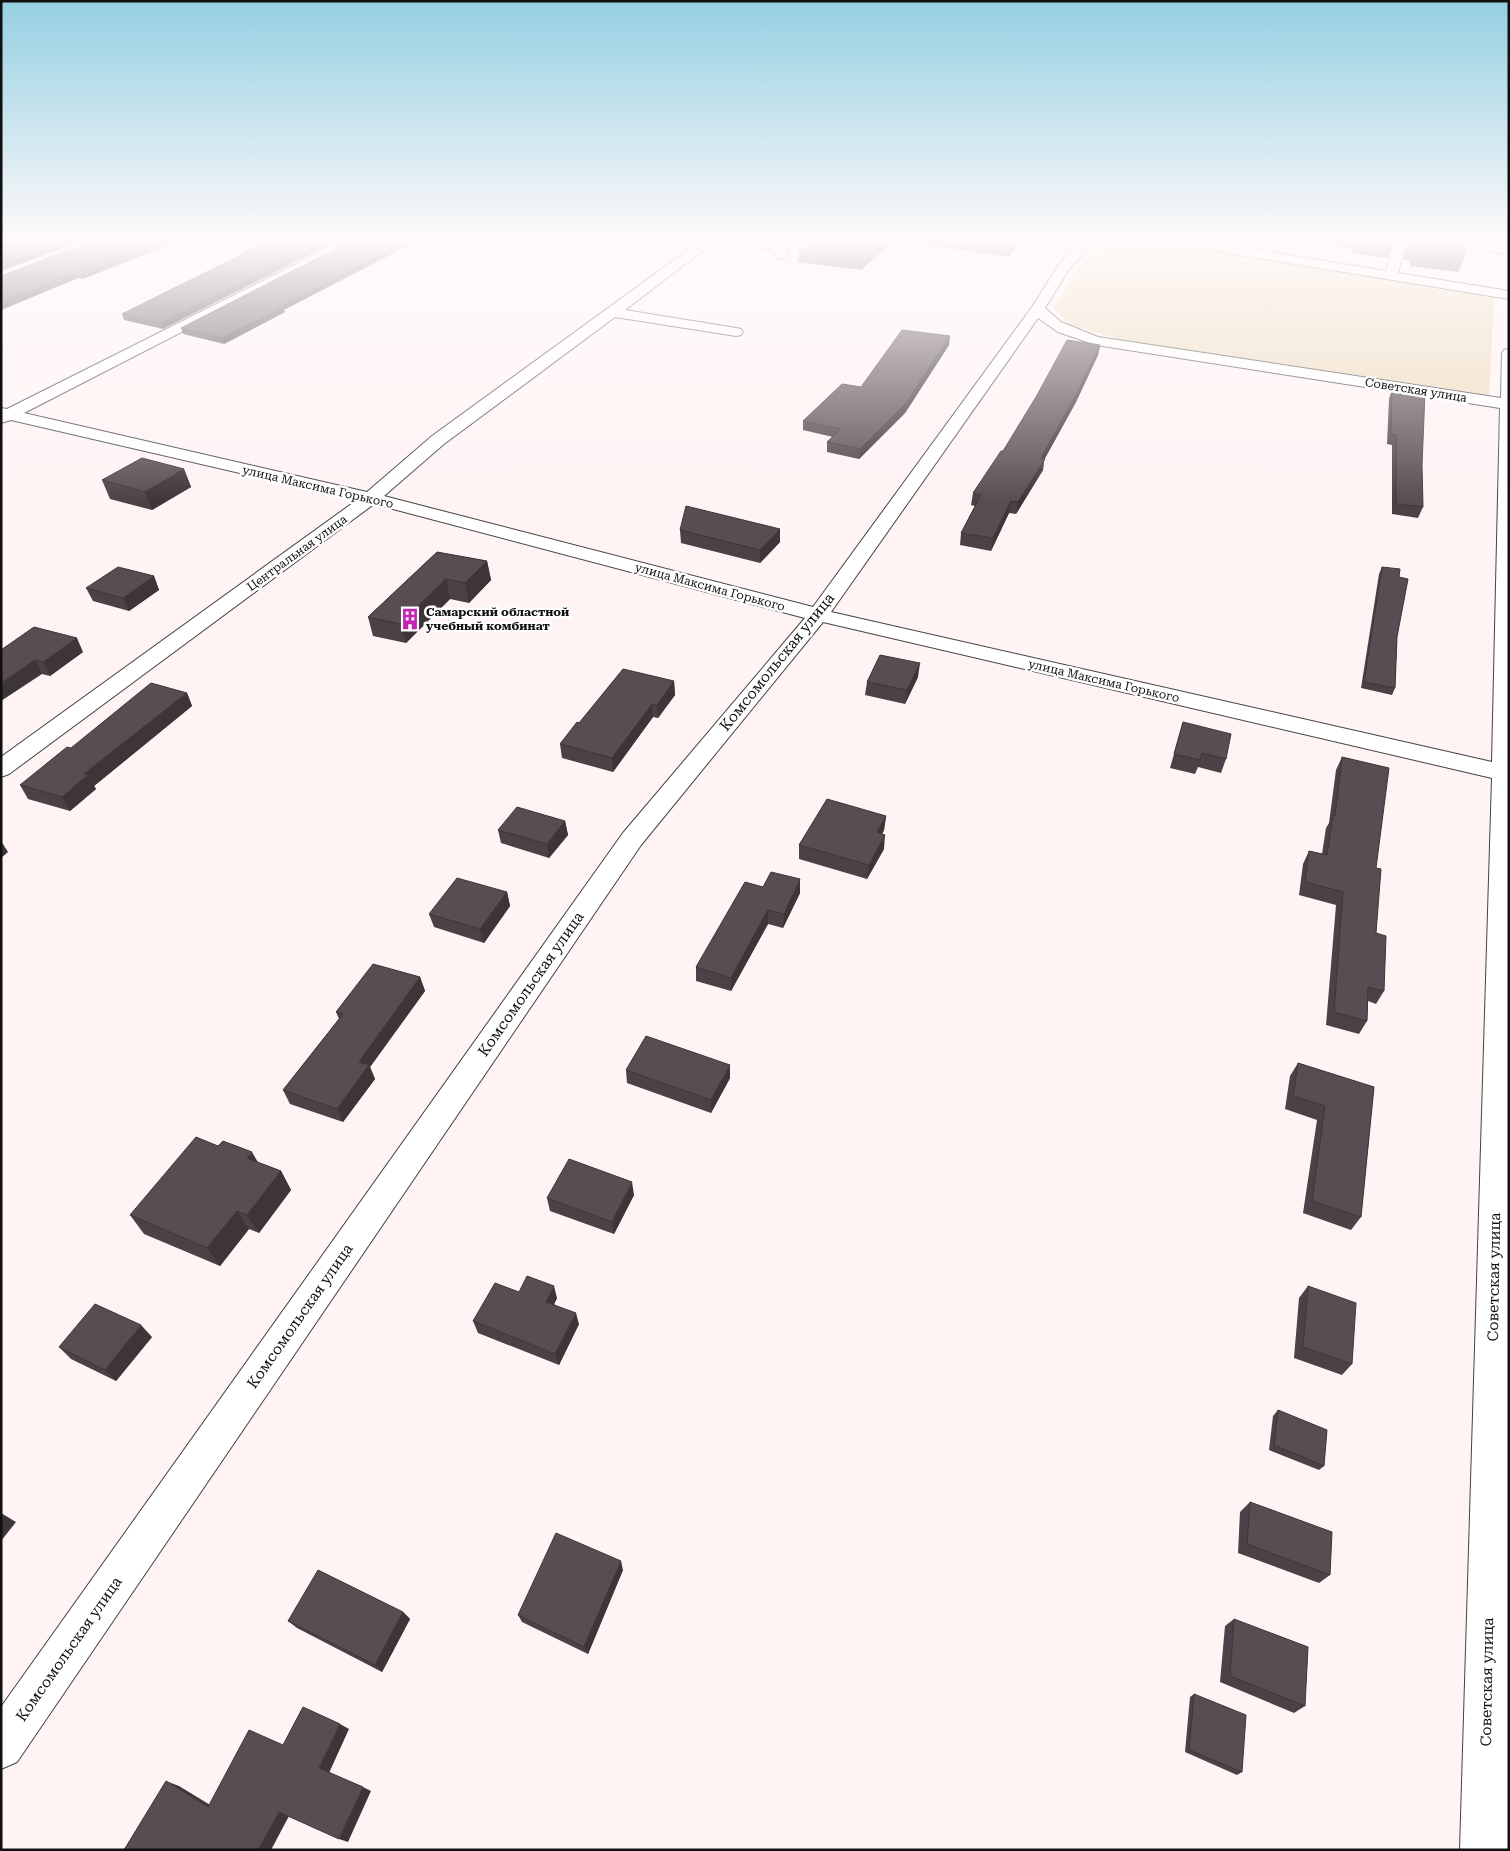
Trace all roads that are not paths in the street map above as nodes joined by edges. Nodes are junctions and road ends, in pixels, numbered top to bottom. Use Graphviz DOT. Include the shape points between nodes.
graph roads {
  1 [pos="178,328"];
  2 [pos="591,328"];
  3 [pos="714,328"];
  4 [pos="1023,328"];
  5 [pos="1063,328"];
  6 [pos="736,332"];
  7 [pos="1509,353"];
  8 [pos="1508,407"];
  9 [pos="4,415"];
  10 [pos="371,498"];
  11 [pos="818,615"];
  12 [pos="1,769"];
  13 [pos="1506,774"];
  14 [pos="1,1746"];
  15 [pos="1484,1850"];
  1 -- 9 [label="street"];
  2 -- 10 [label="street, Центральная улица" via="438,440"];
  3 -- 6 [label="street"];
  4 -- 11 [label="street, Комсомольская улица"];
  5 -- 8 [label="street, Советская улица" via="1096,341"];
  7 -- 8 [label="street, Советская улица"];
  8 -- 13 [label="street, Советская улица"];
  9 -- 10 [label="street, улица Максима Горького"];
  10 -- 11 [label="street, улица Максима Горького"];
  10 -- 12 [label="street, Центральная улица"];
  11 -- 13 [label="street, улица Максима Горького"];
  11 -- 14 [label="street, Комсомольская улица" via="632,839"];
  13 -- 15 [label="street, Советская улица"];
}
